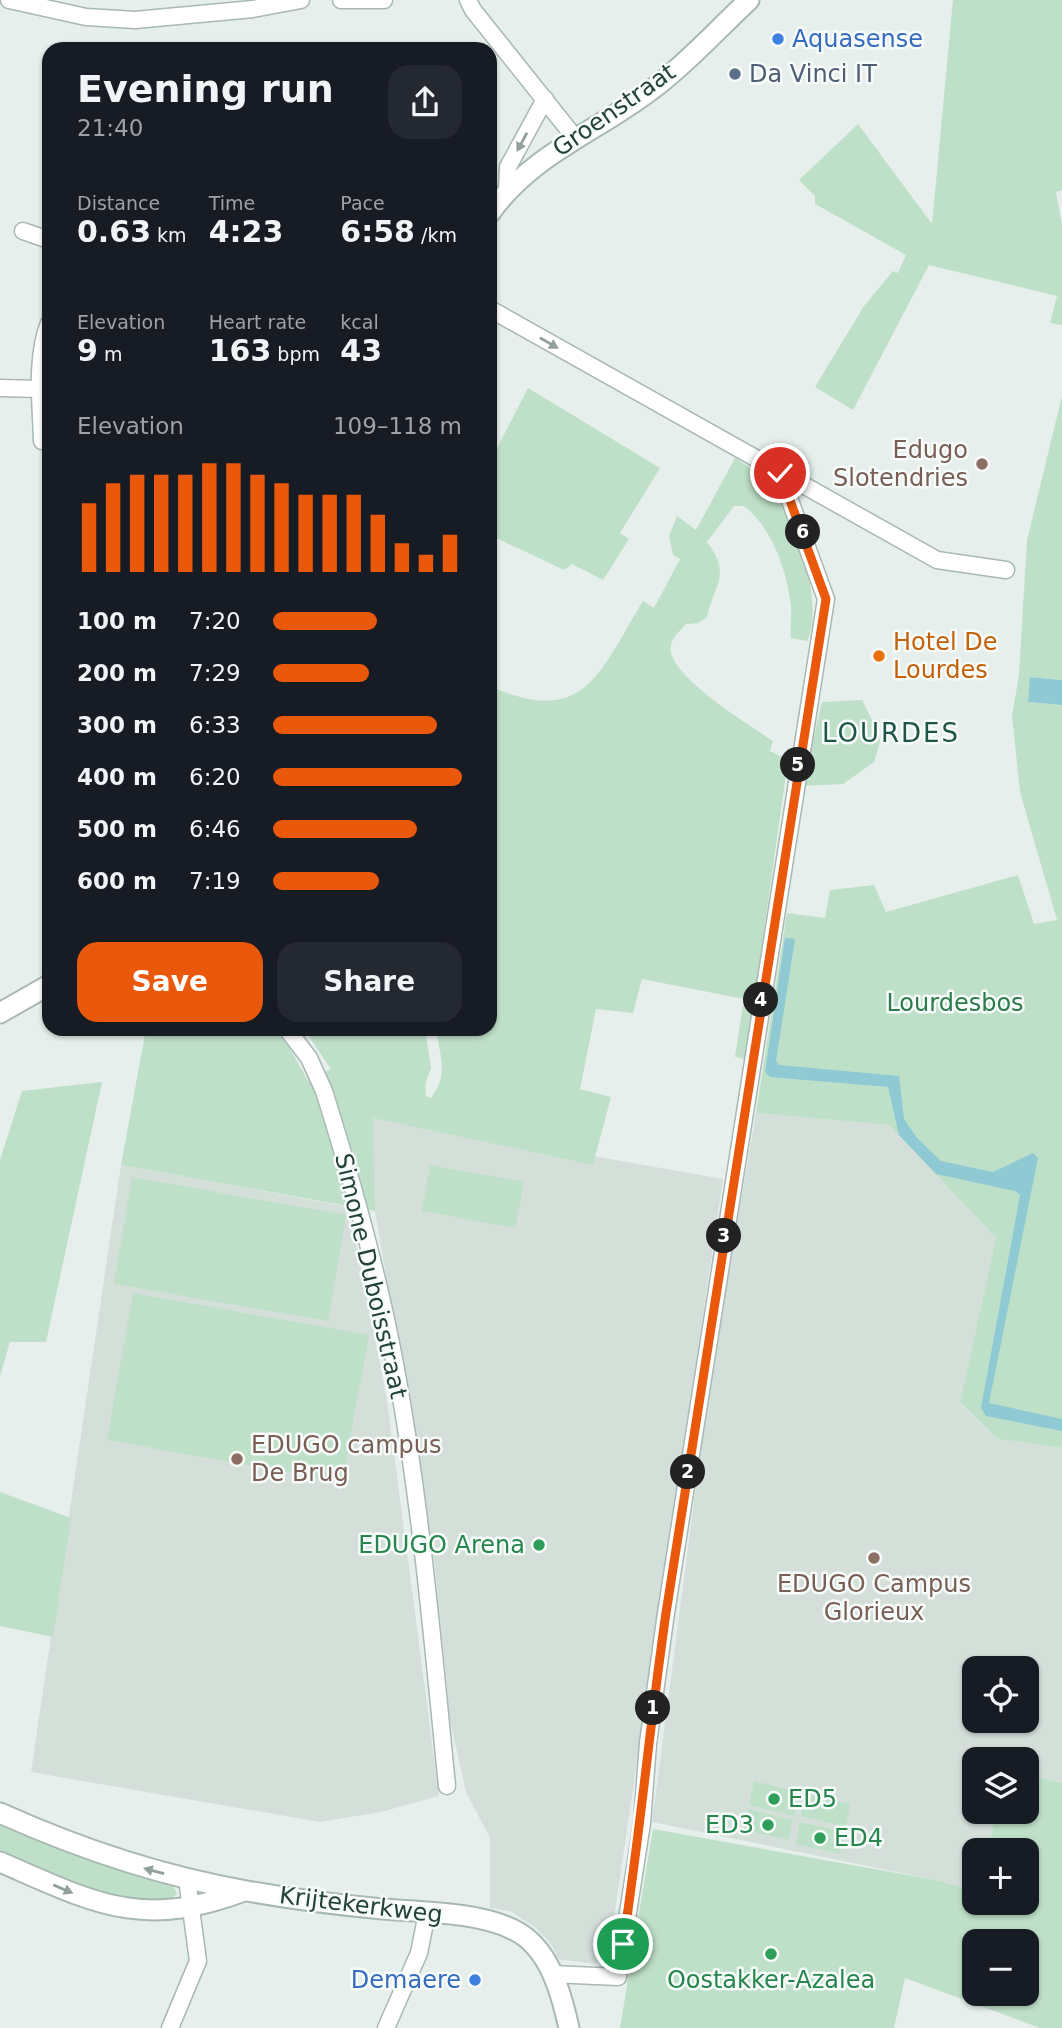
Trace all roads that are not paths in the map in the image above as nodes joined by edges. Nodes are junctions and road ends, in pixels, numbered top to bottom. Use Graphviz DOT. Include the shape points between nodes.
graph roads {
  1 [pos="9,0"];
  2 [pos="301,0"];
  3 [pos="341,0"];
  4 [pos="384,0"];
  5 [pos="468,0"];
  6 [pos="749,0"];
  7 [pos="544,99"];
  8 [pos="576,139"];
  9 [pos="507,188"];
  10 [pos="497,203"];
  11 [pos="23,231"];
  12 [pos="42,238"];
  13 [pos="497,313"];
  14 [pos="42,362"];
  15 [pos="0,388"];
  16 [pos="40,389"];
  17 [pos="42,441"];
  18 [pos="780,473"];
  19 [pos="1006,570"];
  20 [pos="42,989"];
  21 [pos="0,1013"];
  22 [pos="292,1036"];
  23 [pos="447,1786"];
  24 [pos="0,1813"];
  25 [pos="0,1862"];
  26 [pos="187,1879"];
  27 [pos="244,1891"];
  28 [pos="190,1906"];
  29 [pos="427,1913"];
  30 [pos="552,1973"];
  31 [pos="170,2028"];
  32 [pos="386,2028"];
  33 [pos="569,2028"];
  1 -- 2 [label="street" via="86,17 135,20"];
  3 -- 4 [label="street"];
  5 -- 7 [label="street"];
  6 -- 8 [label="street, Groenstraat" via="659,85"];
  7 -- 8 [label="street"];
  7 -- 9 [label="street, Groenstraat, one-way" via="508,167"];
  8 -- 9 [label="street, Groenstraat"];
  9 -- 10 [label="street, Groenstraat"];
  11 -- 12 [label="street"];
  13 -- 18 [label="street, one-way"];
  14 -- 16 [label="street"];
  15 -- 16 [label="street"];
  16 -- 17 [label="street"];
  18 -- 19 [label="street" via="937,560"];
  18 -- 30 [label="street" via="826,599 666,1613 642,1823 618,1977"];
  20 -- 21 [label="street"];
  22 -- 23 [label="street, Simone Duboisstraat" via="309,1058 327,1100 395,1364 415,1488"];
  26 -- 24 [label="street, Krijtekerkweg, one-way" via="70,1844"];
  25 -- 28 [label="street, Krijtekerkweg, one-way" via="121,1909"];
  26 -- 27 [label="street, Krijtekerkweg"];
  26 -- 28 [label="street"];
  27 -- 28 [label="street, Krijtekerkweg"];
  27 -- 29 [label="street, Krijtekerkweg"];
  28 -- 31 [label="street" via="198,1961"];
  29 -- 30 [label="street, Krijtekerkweg" via="513,1929 541,1952"];
  29 -- 32 [label="street" via="419,1953"];
  30 -- 33 [label="street, Krijtekerkweg"];
}
